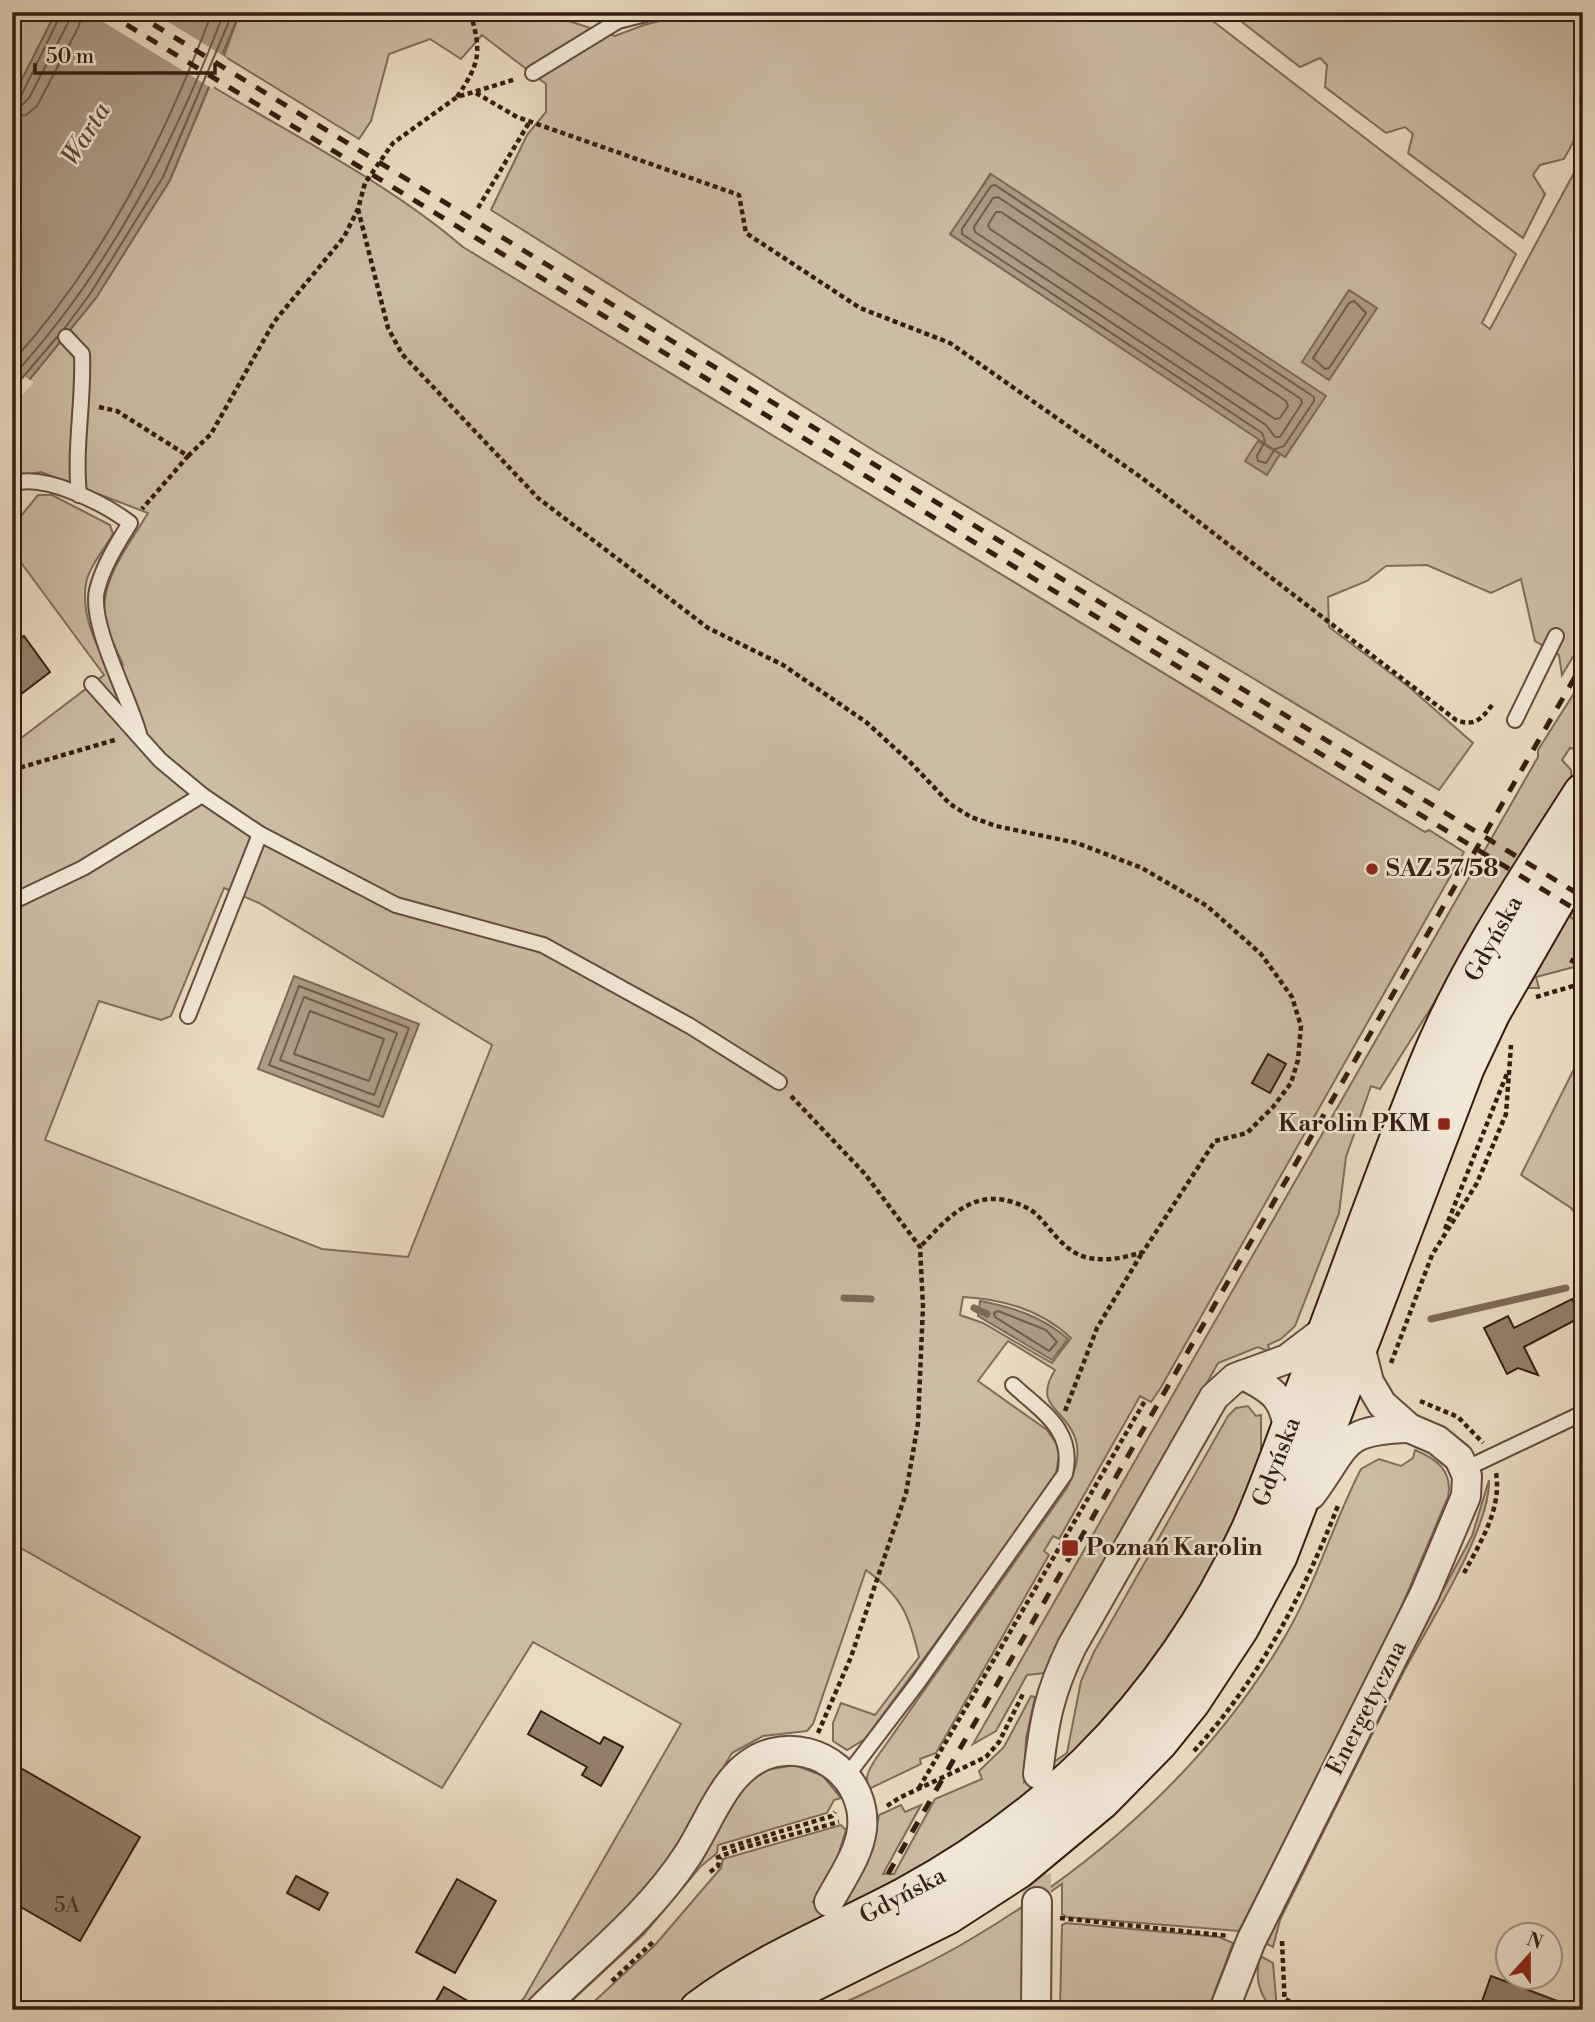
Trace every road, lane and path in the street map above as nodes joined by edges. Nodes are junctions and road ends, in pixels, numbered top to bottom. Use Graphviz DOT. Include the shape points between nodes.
graph roads {
  1 [pos="470,12"];
  2 [pos="654,12"];
  3 [pos="533,73"];
  4 [pos="476,93"];
  5 [pos="457,97"];
  6 [pos="530,121"];
  7 [pos="478,208"];
  8 [pos="358,209"];
  9 [pos="66,337"];
  10 [pos="81,405"];
  11 [pos="188,456"];
  12 [pos="12,484"];
  13 [pos="79,495"];
  14 [pos="130,523"];
  15 [pos="1556,636"];
  16 [pos="93,684"];
  17 [pos="1492,705"];
  18 [pos="1514,720"];
  19 [pos="139,733"];
  20 [pos="12,770"];
  21 [pos="1583,793"];
  22 [pos="202,795"];
  23 [pos="260,834"];
  24 [pos="1583,852"];
  25 [pos="12,902"];
  26 [pos="1583,942"];
  27 [pos="1571,962"];
  28 [pos="1583,983"];
  29 [pos="1532,1002"];
  30 [pos="188,1016"];
  31 [pos="1512,1044"];
  32 [pos="1510,1064"];
  33 [pos="779,1082"];
  34 [pos="920,1247"];
  35 [pos="1143,1252"];
  36 [pos="1345,1336"];
  37 [pos="1243,1376"];
  38 [pos="1013,1385"];
  39 [pos="1146,1399"];
  40 [pos="1583,1413"];
  41 [pos="1059,1428"];
  42 [pos="1409,1428"];
  43 [pos="1289,1433"];
  44 [pos="1465,1469"];
  45 [pos="1296,1514"];
  46 [pos="1054,1685"];
  47 [pos="810,1752"];
  48 [pos="1038,1773"];
  49 [pos="846,1777"];
  50 [pos="918,1789"];
  51 [pos="899,1798"];
  52 [pos="838,1807"];
  53 [pos="846,1819"];
  54 [pos="720,1856"];
  55 [pos="711,1861"];
  56 [pos="706,1866"];
  57 [pos="829,1902"];
  58 [pos="1046,1910"];
  59 [pos="1220,1934"];
  60 [pos="656,1938"];
  61 [pos="645,1939"];
  62 [pos="604,1978"];
  63 [pos="604,1987"];
  64 [pos="1285,1999"];
  65 [pos="1227,2009"];
  66 [pos="540,2010"];
  67 [pos="699,2010"];
  68 [pos="764,2010"];
  69 [pos="1036,2010"];
  70 [pos="1300,2010"];
  1 -- 5 [label="path" via="479,43 475,70"];
  2 -- 3 [label="lane" via="618,20"];
  3 -- 4 [label="path"];
  4 -- 5 [label="path"];
  4 -- 6 [label="path"];
  5 -- 8 [label="path" via="393,143 365,183"];
  6 -- 7 [label="path"];
  6 -- 17 [label="path" via="739,195 746,233 860,308 950,343 1142,478 1456,720 1472,723 1482,719"];
  8 -- 11 [label="path" via="344,237 274,321 211,434"];
  8 -- 35 [label="path" via="388,328 402,354 538,498 708,628 783,665 866,722 950,804 996,826 1077,843 1142,868 1207,906 1261,954 1292,997 1301,1026 1291,1083 1247,1133 1215,1141"];
  9 -- 10 [label="lane" via="82,354"];
  10 -- 11 [label="path" via="117,411"];
  10 -- 13 [label="lane" via="75,460"];
  11 -- 14 [label="path"];
  12 -- 13 [label="lane" via="46,484"];
  13 -- 14 [label="lane"];
  14 -- 19 [label="lane" via="107,561 96,593 98,624"];
  15 -- 18 [label="lane"];
  16 -- 19 [label="lane"];
  19 -- 20 [label="path"];
  19 -- 22 [label="lane" via="160,760"];
  21 -- 36 [label="main road, Gdyńska" via="1520,891 1452,1013 1412,1106"];
  22 -- 23 [label="lane"];
  22 -- 25 [label="lane" via="83,868"];
  23 -- 30 [label="lane"];
  23 -- 33 [label="lane" via="396,905 543,945 690,1026"];
  24 -- 36 [label="main road, Gdyńska" via="1497,1000"];
  26 -- 27 [label="path"];
  28 -- 29 [label="path" via="1545,993"];
  31 -- 32 [label="path"];
  32 -- 32 [label="path" via="1506,1114 1488,1161 1440,1240"];
  33 -- 34 [label="path" via="864,1174"];
  34 -- 35 [label="path" via="967,1204 989,1197 1013,1201 1035,1212 1064,1245 1084,1256 1116,1260"];
  34 -- 47 [label="path" via="923,1306 918,1423 906,1493 851,1657"];
  35 -- 41 [label="path" via="1097,1328"];
  36 -- 37 [label="street"];
  36 -- 42 [label="street" via="1374,1394"];
  36 -- 43 [label="main road, Gdyńska"];
  36 -- 45 [label="main road, Gdyńska"];
  37 -- 43 [label="street" via="1275,1395"];
  37 -- 46 [label="street" via="1231,1380 1214,1397"];
  38 -- 41 [label="lane"];
  39 -- 50 [label="path"];
  40 -- 44 [label="lane"];
  41 -- 49 [label="lane" via="1069,1456 1065,1474"];
  42 -- 44 [label="street" via="1445,1444"];
  42 -- 45 [label="street" via="1372,1429 1354,1436"];
  43 -- 67 [label="main road, Gdyńska" via="1247,1537 1200,1623 1149,1695 1092,1760 1027,1818 956,1868 763,1967"];
  44 -- 65 [label="street, Energetyczna" via="1466,1496 1444,1554 1251,1941"];
  45 -- 68 [label="main road, Gdyńska" via="1253,1606 1207,1678 1158,1742 1084,1817 1003,1880 947,1915"];
  46 -- 48 [label="street"];
  46 -- 50 [label="path" via="1024,1692 986,1758"];
  47 -- 49 [label="street"];
  47 -- 66 [label="street" via="770,1753 737,1772 687,1856 650,1904"];
  49 -- 57 [label="street" via="859,1800 862,1830"];
  50 -- 51 [label="path"];
  52 -- 54 [label="path" via="832,1816 722,1847"];
  53 -- 54 [label="path"];
  54 -- 55 [label="path"];
  54 -- 56 [label="path" via="718,1866 703,1875"];
  58 -- 59 [label="path"];
  58 -- 69 [label="street"];
  60 -- 63 [label="path"];
  61 -- 62 [label="path"];
  64 -- 70 [label="path"];
}
